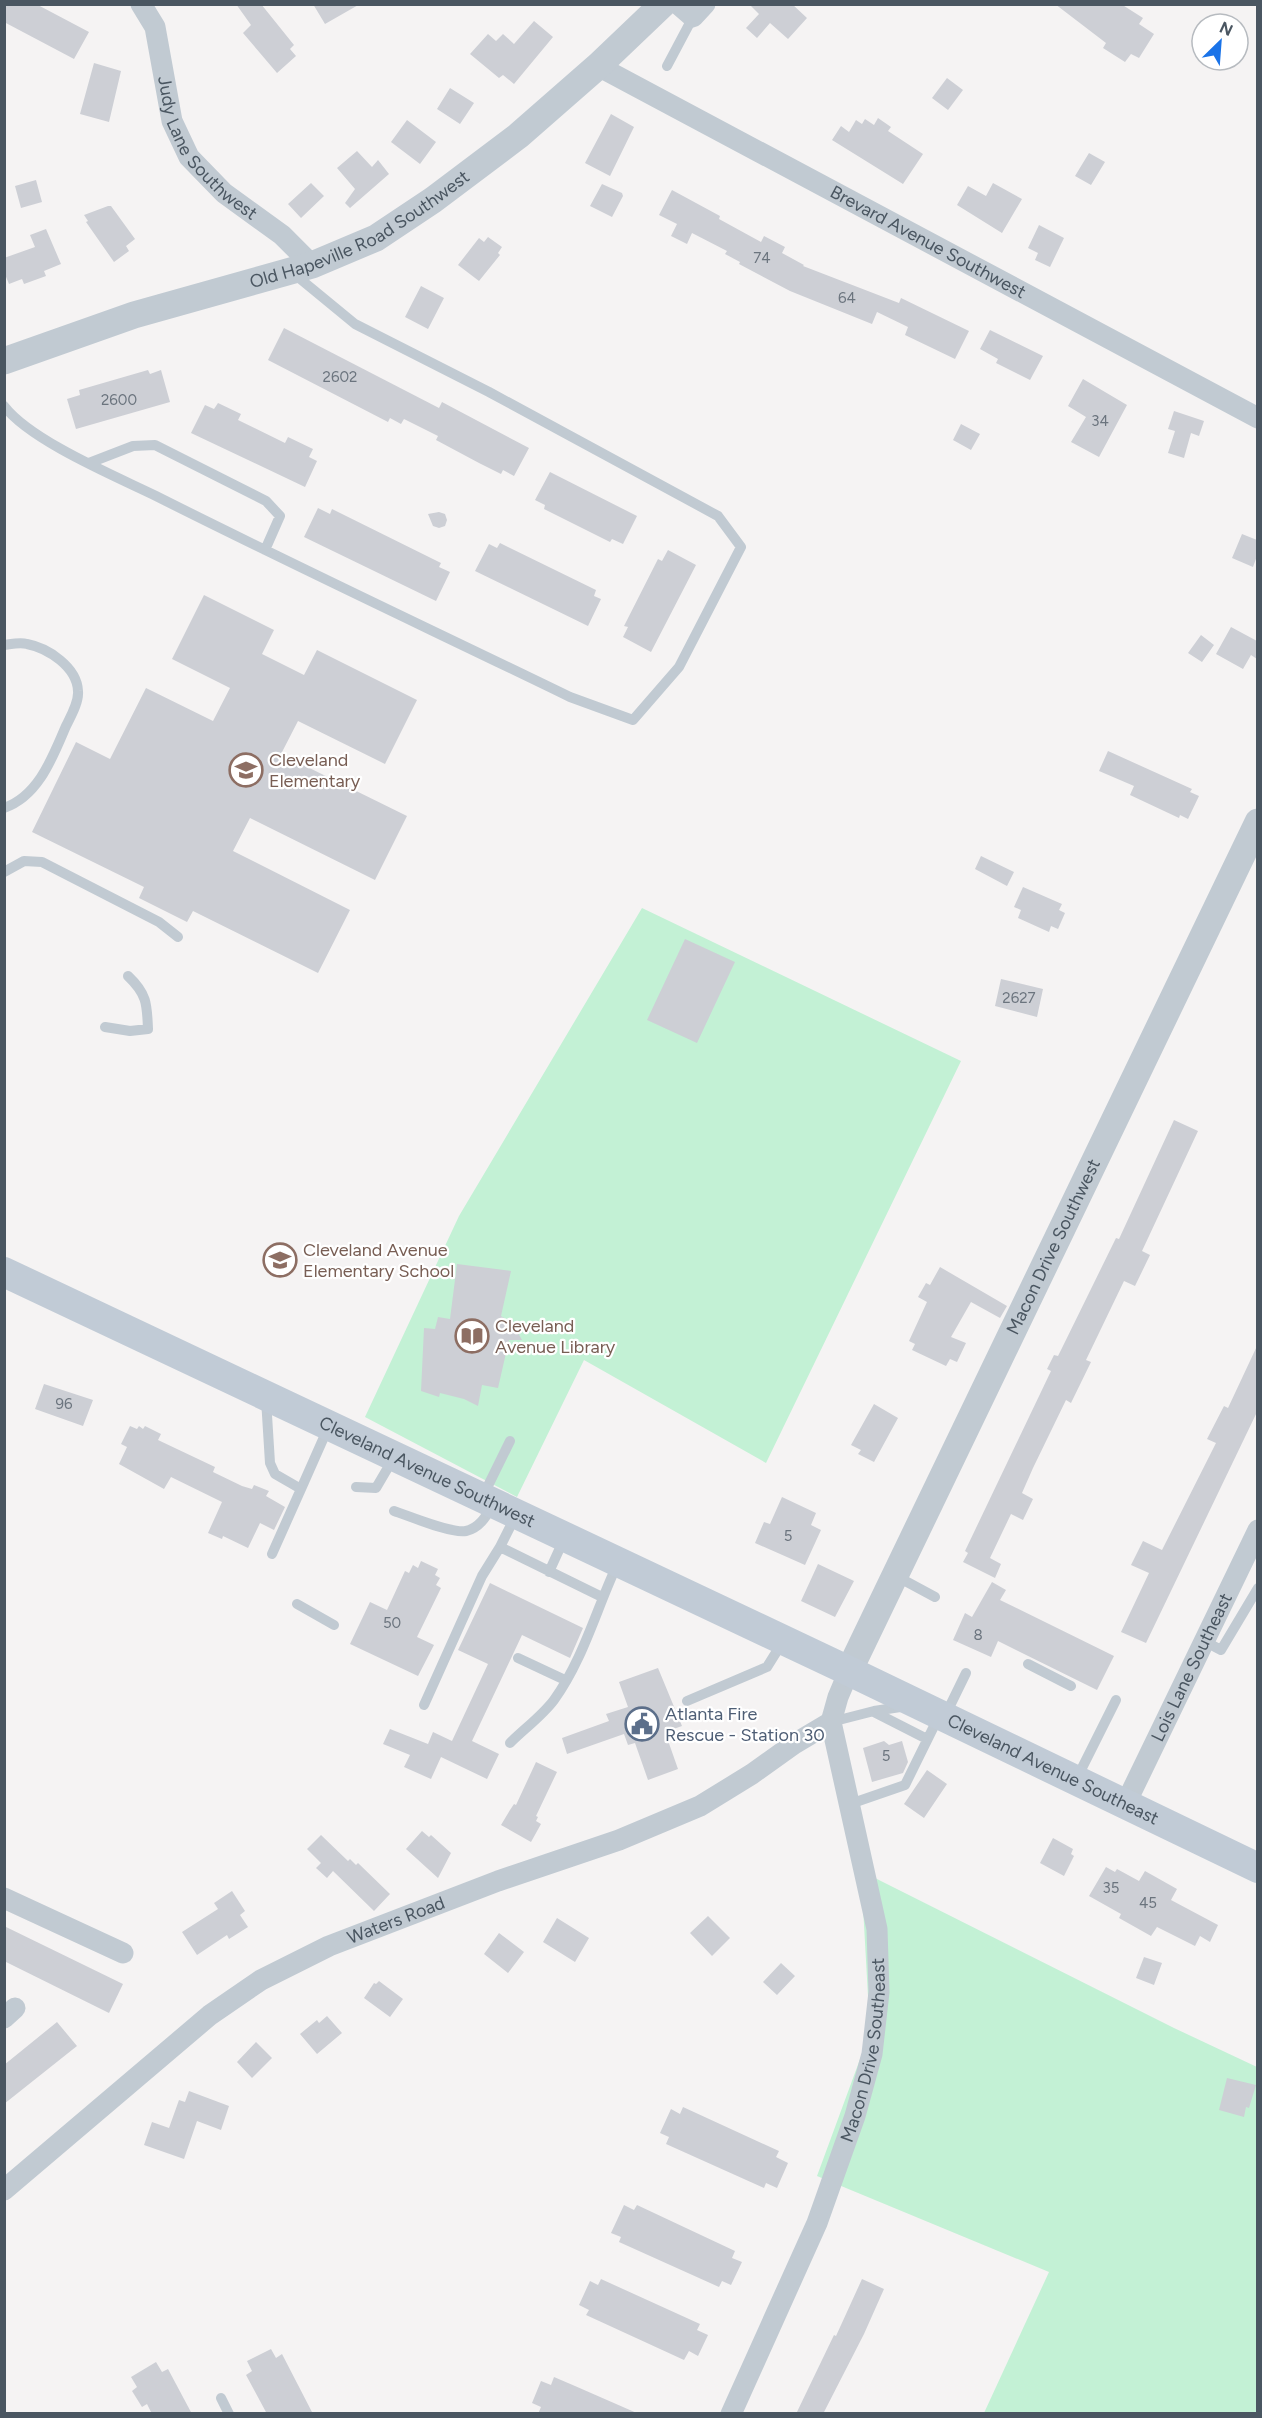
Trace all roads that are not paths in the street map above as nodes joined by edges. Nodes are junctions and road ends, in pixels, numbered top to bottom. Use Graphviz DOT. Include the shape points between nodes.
graph roads {
  1 [pos="141,4"];
  2 [pos="663,4"];
  3 [pos="692,9"];
  4 [pos="598,66"];
  5 [pos="667,66"];
  6 [pos="300,267"];
  7 [pos="4,361"];
  8 [pos="4,406"];
  9 [pos="1257,418"];
  10 [pos="89,463"];
  11 [pos="265,550"];
  12 [pos="4,645"];
  13 [pos="4,808"];
  14 [pos="1257,822"];
  15 [pos="4,872"];
  16 [pos="178,937"];
  17 [pos="128,976"];
  18 [pos="105,1027"];
  19 [pos="4,1272"];
  20 [pos="266,1395"];
  21 [pos="329,1425"];
  22 [pos="510,1441"];
  23 [pos="395,1456"];
  24 [pos="356,1487"];
  25 [pos="301,1489"];
  26 [pos="498,1505"];
  27 [pos="394,1511"];
  28 [pos="1257,1530"];
  29 [pos="566,1537"];
  30 [pos="500,1547"];
  31 [pos="272,1554"];
  32 [pos="618,1562"];
  33 [pos="549,1572"];
  34 [pos="895,1575"];
  35 [pos="1257,1588"];
  36 [pos="602,1597"];
  37 [pos="935,1597"];
  38 [pos="297,1604"];
  39 [pos="334,1624"];
  40 [pos="783,1640"];
  41 [pos="1204,1641"];
  42 [pos="518,1658"];
  43 [pos="1028,1664"];
  44 [pos="849,1671"];
  45 [pos="966,1673"];
  46 [pos="565,1680"];
  47 [pos="1071,1686"];
  48 [pos="1116,1700"];
  49 [pos="687,1701"];
  50 [pos="424,1705"];
  51 [pos="874,1711"];
  52 [pos="932,1719"];
  53 [pos="831,1722"];
  54 [pos="510,1743"];
  55 [pos="1076,1781"];
  56 [pos="850,1804"];
  57 [pos="1125,1804"];
  58 [pos="1257,1868"];
  59 [pos="4,1898"];
  60 [pos="123,1953"];
  61 [pos="4,2190"];
  62 [pos="221,2398"];
  63 [pos="229,2414"];
  64 [pos="731,2414"];
  1 -- 6 [label="street, Judy Lane Southwest" via="156,27 172,121 189,157 224,193 282,235"];
  2 -- 4 [label="street, Old Hapeville Road Southwest"];
  3 -- 5 [label="lane"];
  4 -- 6 [label="street, Old Hapeville Road Southwest" via="518,136 433,200 376,238"];
  4 -- 9 [label="street, Brevard Avenue Southwest"];
  6 -- 7 [label="street, Old Hapeville Road Southwest" via="134,315"];
  6 -- 11 [label="lane" via="356,324 718,516 741,547 679,667 633,720 570,697"];
  8 -- 10 [label="lane" via="14,418"];
  10 -- 11 [label="lane"];
  10 -- 11 [label="lane" via="133,446 155,445 266,501 280,516"];
  12 -- 13 [label="lane" via="26,643 52,652 71,673 78,690 48,770 26,795"];
  14 -- 34 [label="street, Macon Drive Southwest"];
  15 -- 16 [label="lane" via="24,861 42,862 159,922"];
  17 -- 18 [label="lane" via="142,988 148,1029"];
  19 -- 20 [label="main road, Cleveland Avenue Southwest"];
  20 -- 21 [label="main road, Cleveland Avenue Southwest"];
  20 -- 25 [label="lane" via="270,1462 275,1474"];
  21 -- 23 [label="main road, Cleveland Avenue Southwest"];
  21 -- 25 [label="lane"];
  22 -- 26 [label="lane"];
  23 -- 24 [label="lane" via="376,1488"];
  23 -- 26 [label="main road, Cleveland Avenue Southwest"];
  25 -- 31 [label="lane"];
  26 -- 27 [label="lane" via="485,1520 465,1531"];
  26 -- 29 [label="main road, Cleveland Avenue Southwest"];
  26 -- 30 [label="lane"];
  28 -- 41 [label="street, Lois Lane Southeast"];
  29 -- 32 [label="main road, Cleveland Avenue Southwest"];
  29 -- 33 [label="lane"];
  30 -- 33 [label="lane"];
  30 -- 50 [label="lane"];
  32 -- 36 [label="lane"];
  32 -- 40 [label="main road, Cleveland Avenue Southwest"];
  33 -- 36 [label="lane"];
  34 -- 37 [label="lane"];
  34 -- 44 [label="street, Macon Drive Southwest"];
  35 -- 41 [label="lane" via="1221,1650"];
  36 -- 46 [label="lane" via="591,1631"];
  38 -- 39 [label="lane"];
  40 -- 44 [label="main road, Cleveland Avenue Southwest"];
  40 -- 49 [label="lane" via="767,1667"];
  41 -- 57 [label="street, Lois Lane Southeast"];
  42 -- 46 [label="lane"];
  43 -- 47 [label="lane"];
  44 -- 52 [label="main road, Cleveland Avenue Southeast"];
  44 -- 53 [label="street, Macon Drive Southeast"];
  45 -- 52 [label="lane"];
  46 -- 54 [label="lane" via="553,1701"];
  48 -- 55 [label="lane"];
  51 -- 52 [label="lane"];
  51 -- 52 [label="lane"];
  51 -- 53 [label="lane"];
  52 -- 55 [label="main road, Cleveland Avenue Southeast" via="995,1734 1038,1754"];
  52 -- 56 [label="lane" via="905,1785"];
  53 -- 56 [label="street, Macon Drive Southeast"];
  53 -- 61 [label="street, Waters Road" via="700,1806 619,1840 498,1881 329,1946 261,1980 210,2015"];
  55 -- 57 [label="main road, Cleveland Avenue Southeast"];
  56 -- 64 [label="street, Macon Drive Southeast" via="877,1929 879,1992 872,2054 818,2223"];
  57 -- 58 [label="main road, Cleveland Avenue Southeast"];
  59 -- 60 [label="street"];
  62 -- 63 [label="lane"];
}
